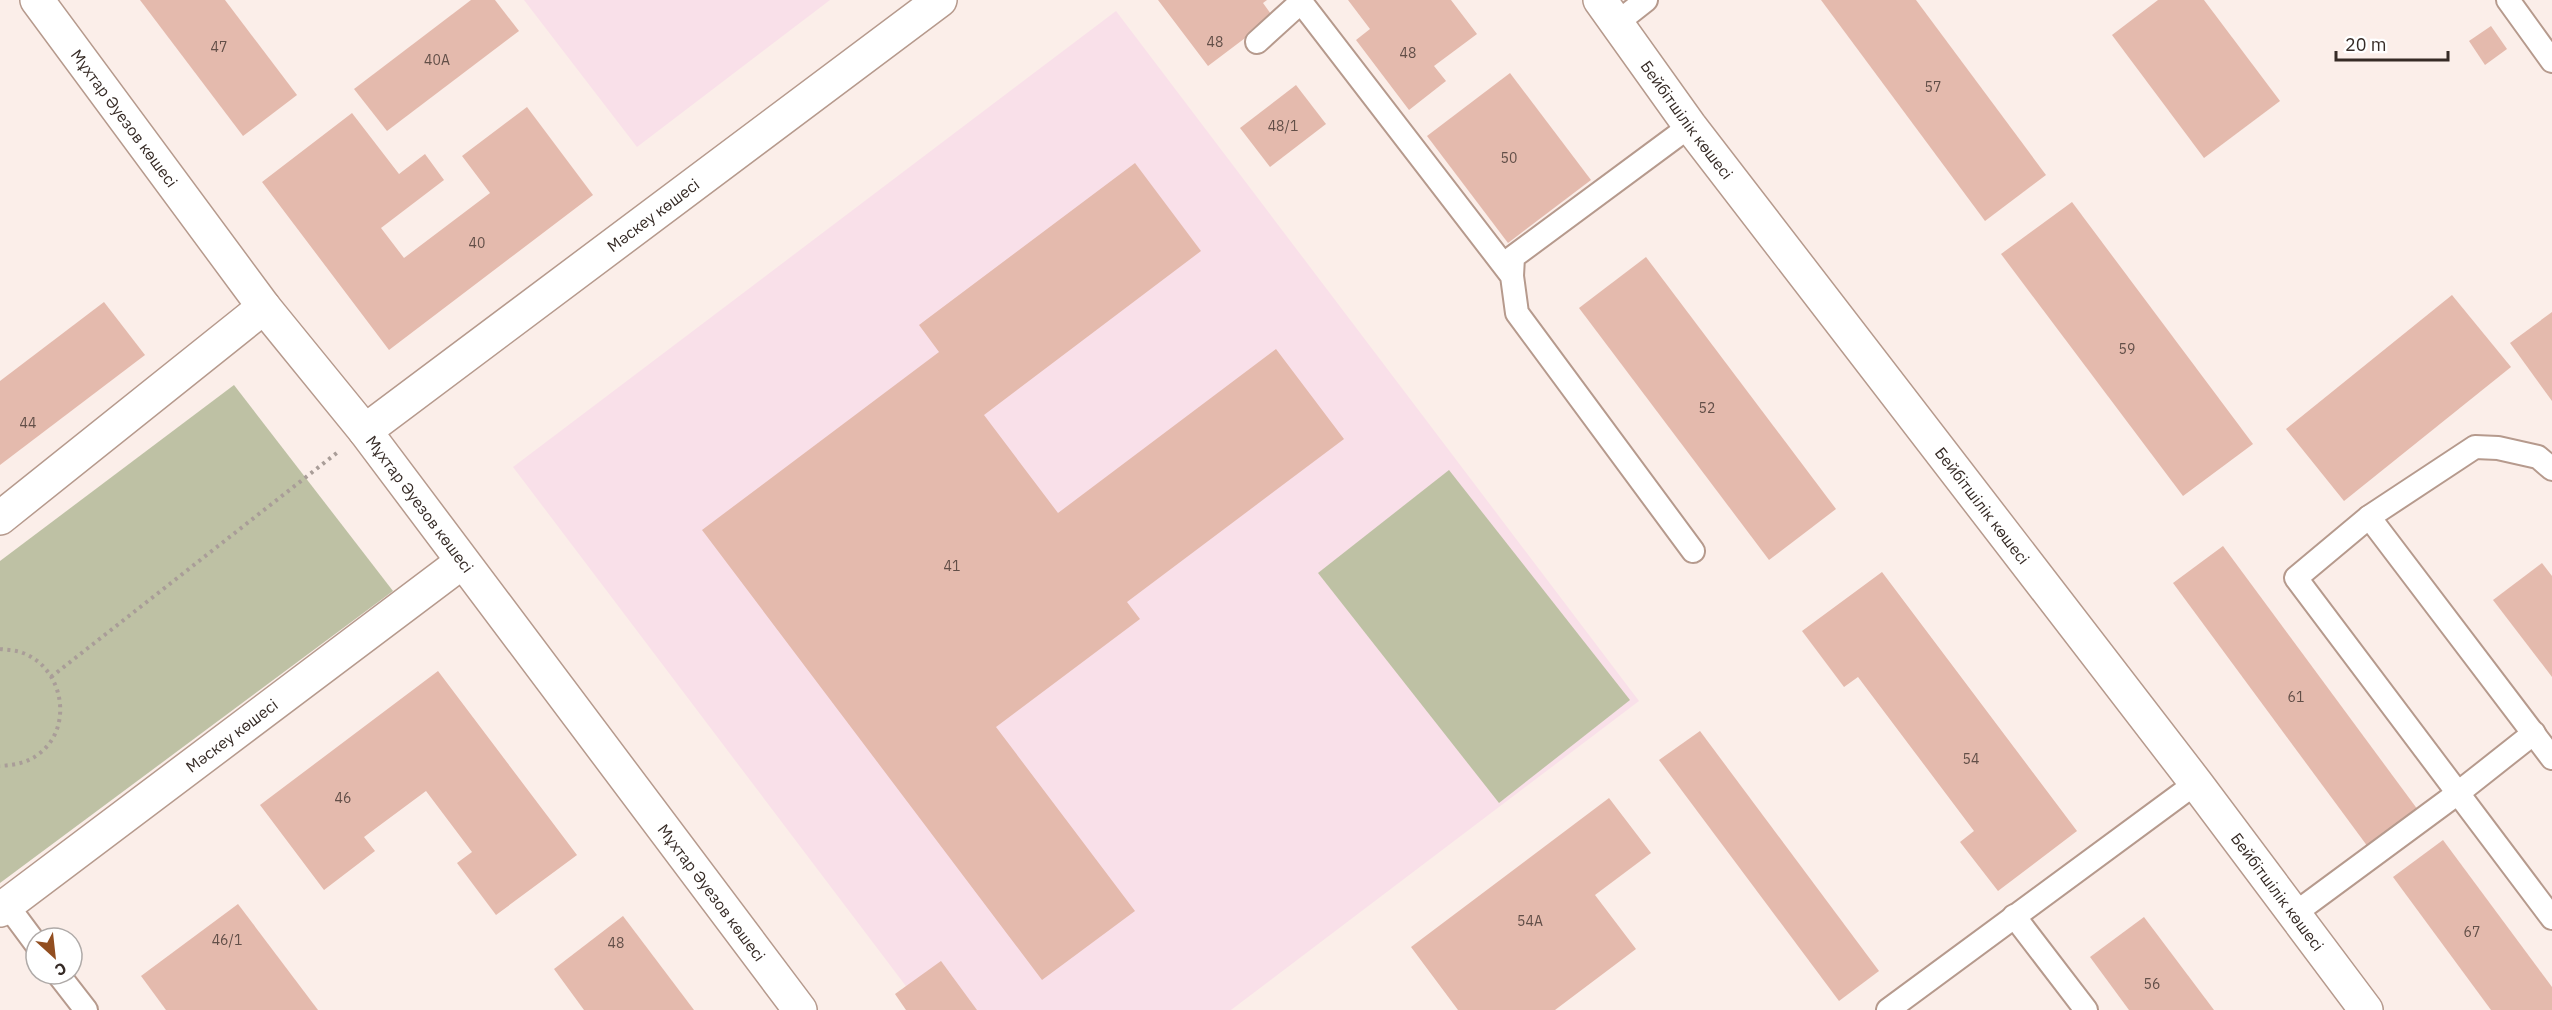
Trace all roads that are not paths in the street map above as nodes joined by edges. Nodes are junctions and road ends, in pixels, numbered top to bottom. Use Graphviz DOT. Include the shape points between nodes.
graph roads {
  1 [pos="37,0"];
  2 [pos="940,0"];
  3 [pos="1646,0"];
  4 [pos="2508,0"];
  5 [pos="1609,11"];
  6 [pos="1257,42"];
  7 [pos="2552,61"];
  8 [pos="1690,126"];
  9 [pos="1512,276"];
  10 [pos="264,307"];
  11 [pos="365,431"];
  12 [pos="2552,469"];
  13 [pos="2369,517"];
  14 [pos="0,518"];
  15 [pos="1693,551"];
  16 [pos="462,562"];
  17 [pos="2534,733"];
  18 [pos="2552,758"];
  19 [pos="2196,783"];
  20 [pos="2458,793"];
  21 [pos="3,908"];
  22 [pos="2294,914"];
  23 [pos="2014,916"];
  24 [pos="2552,918"];
  25 [pos="24,931"];
  26 [pos="67,986"];
  27 [pos="86,1010"];
  28 [pos="800,1010"];
  29 [pos="1888,1010"];
  30 [pos="2086,1010"];
  31 [pos="2366,1010"];
  1 -- 10 [label="street, Мұхтар Әуезов көшесі"];
  2 -- 11 [label="street, Мәскеу көшесі"];
  3 -- 5 [label="lane"];
  4 -- 7 [label="lane"];
  5 -- 8 [label="street, Бейбітшілік көшесі"];
  6 -- 9 [label="lane" via="1301,2"];
  8 -- 9 [label="lane" via="1513,257"];
  8 -- 19 [label="street, Бейбітшілік көшесі"];
  9 -- 15 [label="lane" via="1517,313"];
  10 -- 11 [label="street, Мұхтар Әуезов көшесі"];
  10 -- 14 [label="street"];
  11 -- 16 [label="street, Мұхтар Әуезов көшесі"];
  12 -- 13 [label="lane" via="2538,457 2475,447"];
  13 -- 17 [label="lane"];
  13 -- 20 [label="lane" via="2295,578"];
  16 -- 21 [label="street, Мәскеу көшесі"];
  16 -- 28 [label="street, Мұхтар Әуезов көшесі"];
  17 -- 18 [label="lane"];
  17 -- 20 [label="lane"];
  19 -- 22 [label="street, Бейбітшілік көшесі"];
  19 -- 23 [label="lane"];
  20 -- 22 [label="lane"];
  20 -- 24 [label="lane"];
  21 -- 25 [label="lane"];
  22 -- 31 [label="street, Бейбітшілік көшесі"];
  23 -- 29 [label="lane"];
  23 -- 30 [label="lane"];
  26 -- 27 [label="lane"];
}
